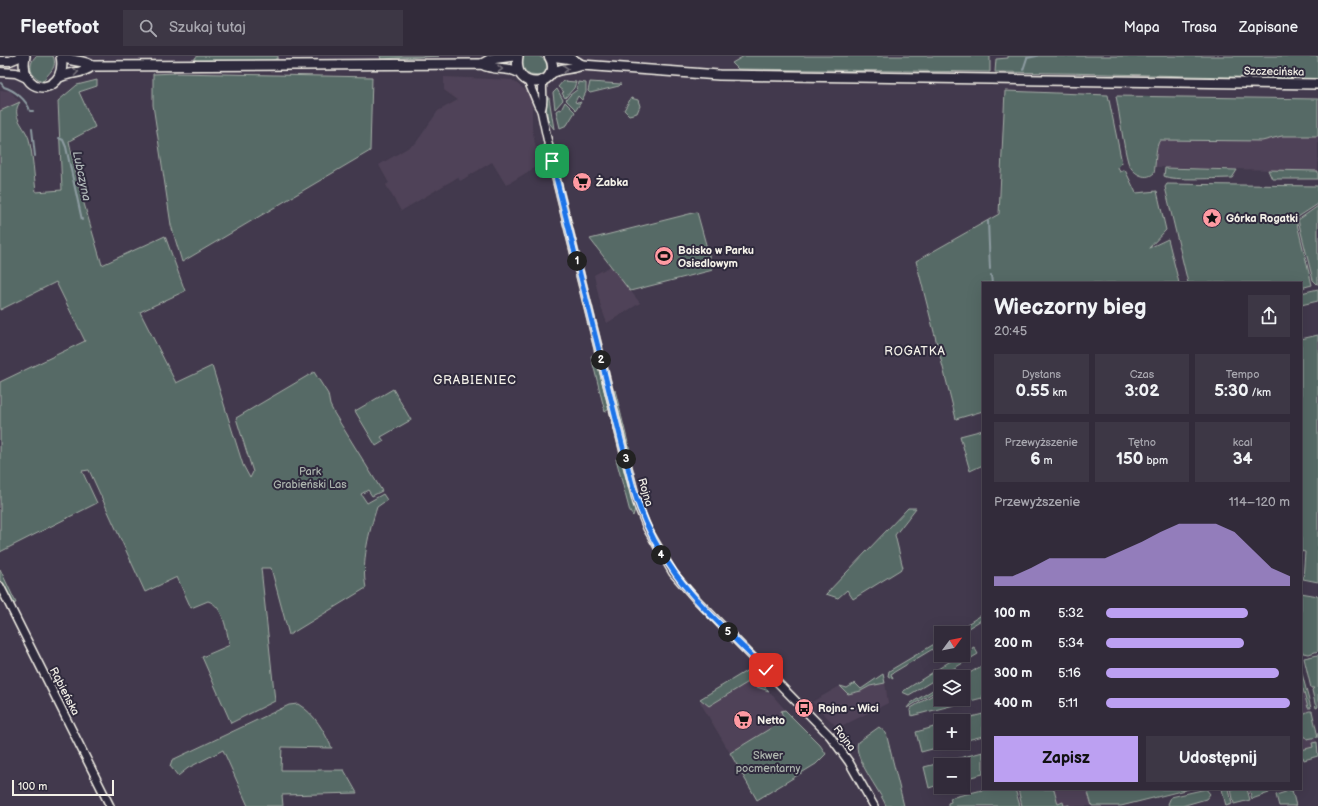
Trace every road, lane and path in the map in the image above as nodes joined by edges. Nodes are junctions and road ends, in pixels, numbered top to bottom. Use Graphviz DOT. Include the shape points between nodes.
graph roads {
  1 [pos="22,56"];
  2 [pos="25,56"];
  3 [pos="61,56"];
  4 [pos="514,56"];
  5 [pos="518,56"];
  6 [pos="550,56"];
  7 [pos="0,62"];
  8 [pos="482,64"];
  9 [pos="582,65"];
  10 [pos="92,66"];
  11 [pos="0,72"];
  12 [pos="518,72"];
  13 [pos="550,74"];
  14 [pos="60,77"];
  15 [pos="26,78"];
  16 [pos="528,81"];
  17 [pos="543,82"];
  18 [pos="1318,84"];
  19 [pos="541,110"];
  20 [pos="0,586"];
  21 [pos="110,806"];
  22 [pos="874,806"];
  1 -- 7 [label="main road"];
  2 -- 15 [label="main road"];
  3 -- 10 [label="main road" via="71,61 85,61"];
  3 -- 14 [label="main road"];
  4 -- 8 [label="main road" via="491,59"];
  5 -- 12 [label="main road"];
  6 -- 9 [label="main road, Szczecińska" via="572,59"];
  6 -- 13 [label="main road"];
  8 -- 10 [label="main road"];
  8 -- 12 [label="main road, one-way" via="492,69 510,69"];
  13 -- 9 [label="main road, Szczecińska, one-way" via="558,69 572,69"];
  9 -- 18 [label="main road, Szczecińska" via="719,75"];
  14 -- 10 [label="main road, one-way" via="72,72 85,71"];
  11 -- 15 [label="main road" via="16,73"];
  12 -- 16 [label="main road"];
  13 -- 17 [label="main road"];
  14 -- 15 [label="main road" via="44,87 33,84"];
  16 -- 17 [label="main road"];
  16 -- 19 [label="street, Rojna"];
  17 -- 19 [label="street, Rojna"];
  19 -- 22 [label="street, Rojna" via="622,444 637,503 647,528 665,560 684,586 833,739"];
  20 -- 21 [label="street, Rąbieńska"];
}
